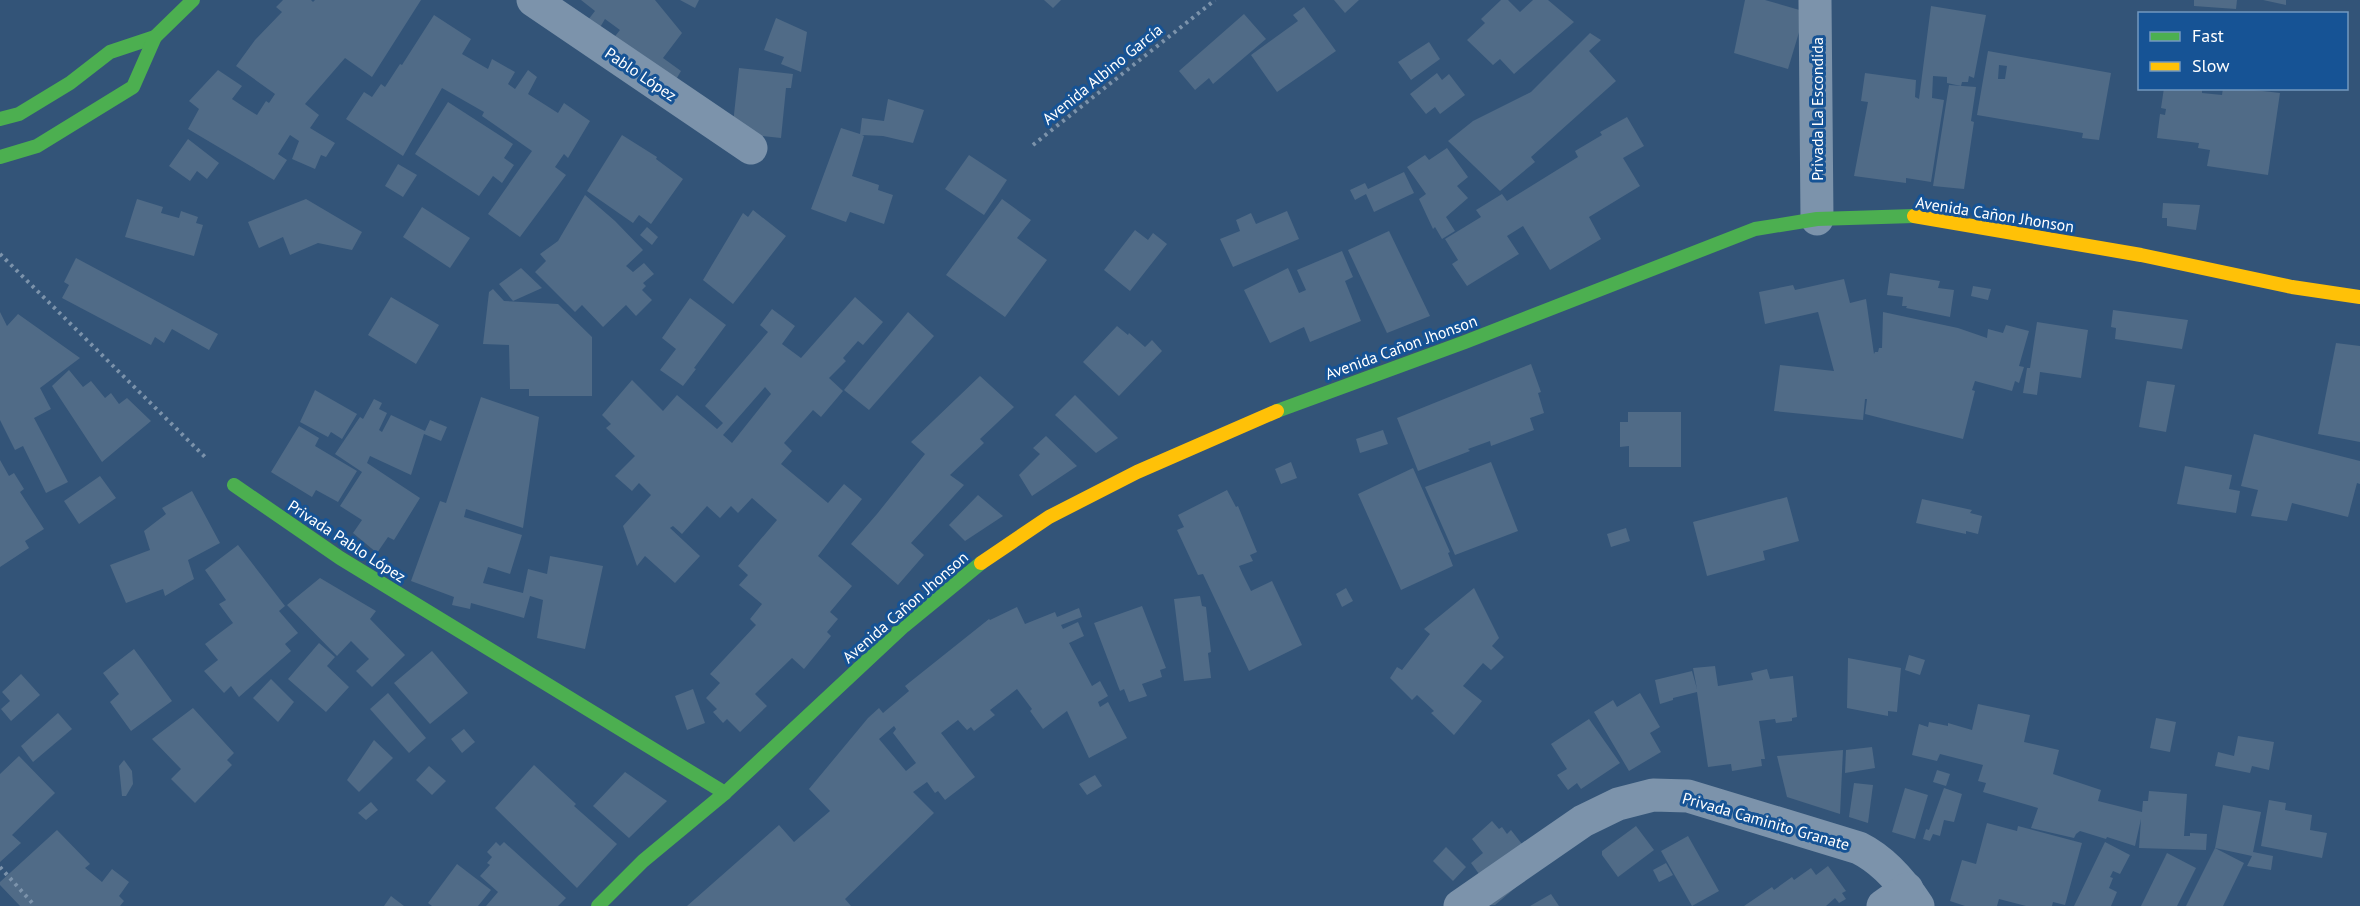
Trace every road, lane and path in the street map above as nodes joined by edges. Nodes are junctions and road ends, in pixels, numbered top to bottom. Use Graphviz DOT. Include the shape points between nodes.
graph roads {
  1 [pos="193,0"];
  2 [pos="532,0"];
  3 [pos="1215,0"];
  4 [pos="1815,0"];
  5 [pos="155,37"];
  6 [pos="0,119"];
  7 [pos="1033,145"];
  8 [pos="751,148"];
  9 [pos="0,157"];
  10 [pos="1817,219"];
  11 [pos="0,254"];
  12 [pos="2360,297"];
  13 [pos="234,485"];
  14 [pos="725,793"];
  15 [pos="0,867"];
  16 [pos="1902,900"];
  17 [pos="35,906"];
  18 [pos="598,906"];
  19 [pos="1460,906"];
  1 -- 5 [label="main road"];
  2 -- 8 [label="street, Pablo López"];
  3 -- 7 [label="path, Avenida Albino García"];
  4 -- 10 [label="street, Privada La Escondida"];
  5 -- 6 [label="main road" via="110,52 69,84 19,114"];
  5 -- 9 [label="main road" via="133,87 37,146"];
  10 -- 12 [label="main road, Avenida Cañon Jhonson" via="1920,216"];
  10 -- 14 [label="main road, Avenida Cañon Jhonson" via="1755,230 1272,413 1137,472 1049,517 952,585"];
  11 -- 13 [label="path"];
  13 -- 14 [label="main road, Privada Pablo López" via="339,558"];
  14 -- 18 [label="main road, Avenida Cañon Jhonson" via="643,861"];
  15 -- 17 [label="path"];
  16 -- 19 [label="street, Privada Caminito Granate" via="1872,854 1859,848 1688,796 1653,795 1618,804 1583,821"];
}
